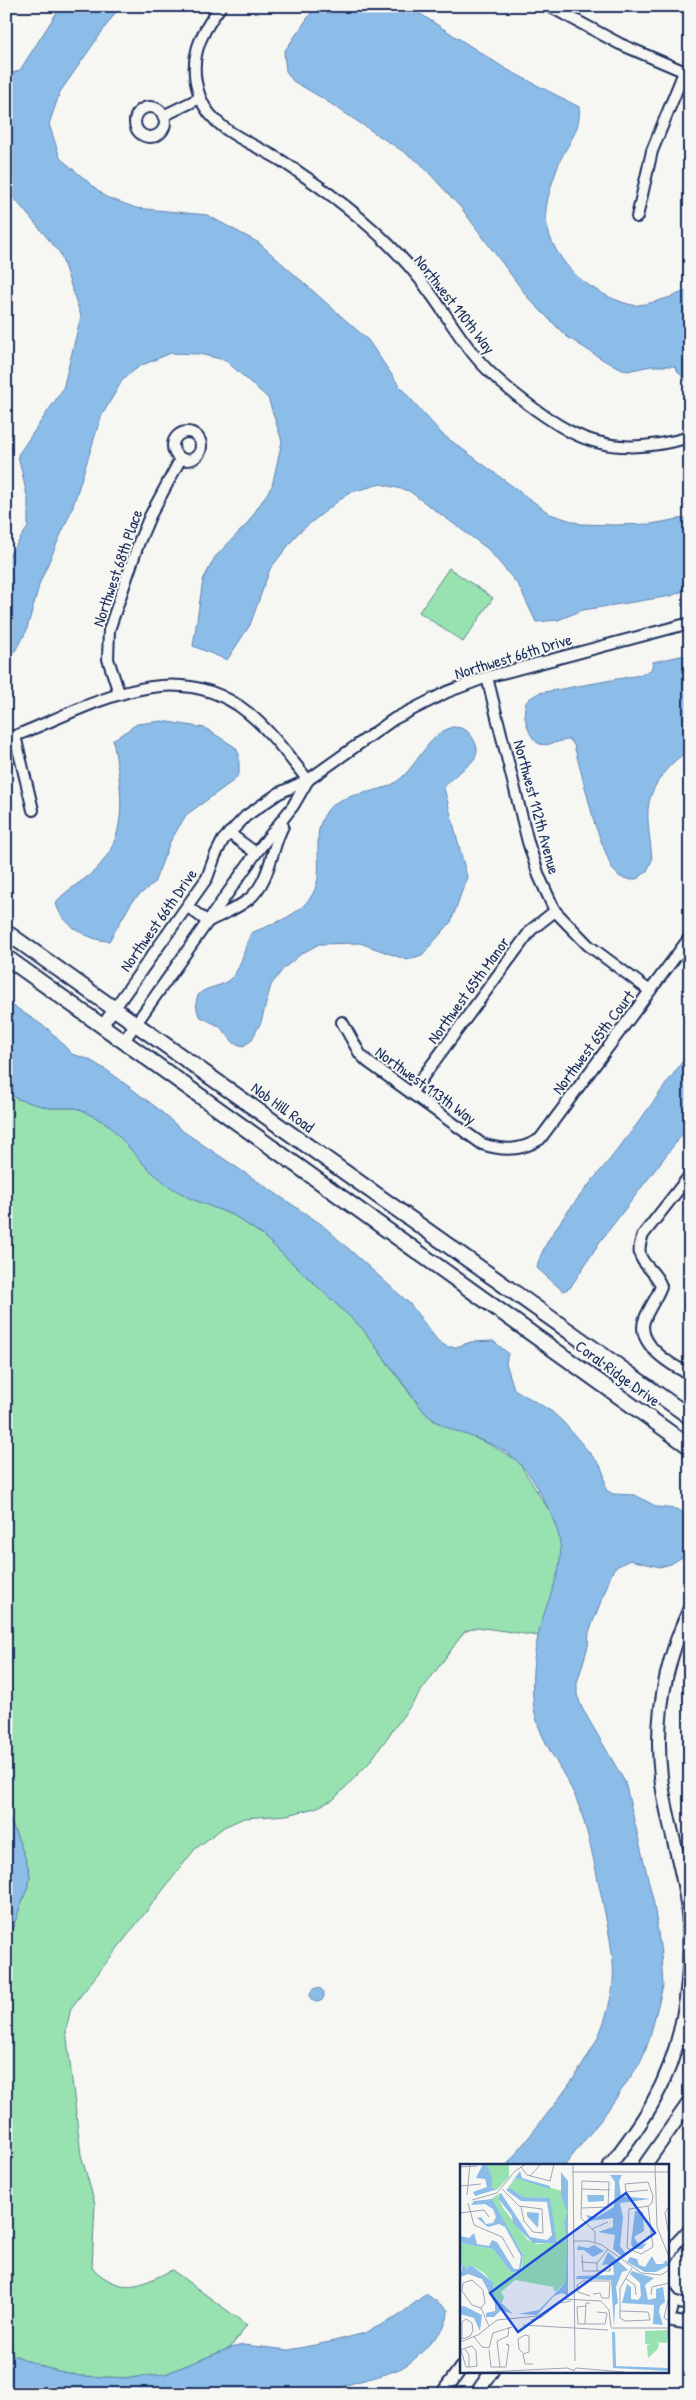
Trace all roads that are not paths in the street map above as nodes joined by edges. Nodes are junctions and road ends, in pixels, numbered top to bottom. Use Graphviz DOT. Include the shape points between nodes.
graph roads {
  1 [pos="221,6"];
  2 [pos="549,6"];
  3 [pos="687,73"];
  4 [pos="200,98"];
  5 [pos="163,116"];
  6 [pos="637,216"];
  7 [pos="690,437"];
  8 [pos="181,458"];
  9 [pos="690,624"];
  10 [pos="487,676"];
  11 [pos="119,693"];
  12 [pos="11,736"];
  13 [pos="308,780"];
  14 [pos="294,806"];
  15 [pos="32,810"];
  16 [pos="229,833"];
  17 [pos="256,853"];
  18 [pos="188,907"];
  19 [pos="555,911"];
  20 [pos="208,922"];
  21 [pos="6,932"];
  22 [pos="690,937"];
  23 [pos="6,958"];
  24 [pos="650,991"];
  25 [pos="114,1009"];
  26 [pos="342,1022"];
  27 [pos="136,1024"];
  28 [pos="102,1026"];
  29 [pos="124,1042"];
  30 [pos="411,1093"];
  31 [pos="510,1149"];
  32 [pos="690,1175"];
  33 [pos="538,1310"];
  34 [pos="690,1374"];
  35 [pos="690,1417"];
  36 [pos="690,1447"];
  37 [pos="690,1608"];
  38 [pos="690,2101"];
  39 [pos="611,2164"];
  40 [pos="647,2164"];
  41 [pos="690,2228"];
  42 [pos="668,2257"];
  43 [pos="670,2297"];
  44 [pos="690,2306"];
  45 [pos="668,2318"];
  46 [pos="668,2320"];
  47 [pos="690,2324"];
  48 [pos="460,2369"];
  49 [pos="491,2372"];
  50 [pos="442,2394"];
  51 [pos="476,2394"];
  1 -- 4 [label="street" via="198,44 195,63"];
  2 -- 3 [label="street" via="605,36"];
  3 -- 6 [label="street" via="652,151"];
  4 -- 5 [label="street"];
  4 -- 7 [label="street, Northwest 110th Way" via="222,126 319,186 361,219 430,291 480,362 500,383 567,430 608,446 633,448 662,446"];
  8 -- 11 [label="street, Northwest 68th Place" via="138,542 109,630 108,659"];
  9 -- 10 [label="street, Northwest 66th Drive"];
  10 -- 13 [label="street, Northwest 66th Drive" via="447,692 380,727"];
  10 -- 19 [label="street, Northwest 112th Avenue" via="528,842"];
  11 -- 12 [label="street"];
  11 -- 13 [label="street" via="178,684 228,700 248,712"];
  12 -- 15 [label="street"];
  13 -- 14 [label="street, Northwest 66th Drive"];
  13 -- 16 [label="street, Northwest 66th Drive" via="279,793 246,816"];
  14 -- 17 [label="street, Northwest 66th Drive"];
  14 -- 20 [label="street, Northwest 66th Drive" via="277,838 258,890 248,900"];
  16 -- 17 [label="street"];
  16 -- 18 [label="street, Northwest 66th Drive" via="207,878"];
  17 -- 20 [label="street, Northwest 66th Drive"];
  18 -- 20 [label="street"];
  18 -- 25 [label="street, Northwest 66th Drive"];
  19 -- 24 [label="street, Northwest 112th Avenue" via="588,945"];
  19 -- 30 [label="street, Northwest 65th Manor" via="531,930"];
  20 -- 27 [label="street, Northwest 66th Drive"];
  21 -- 25 [label="main road, Nob Hill Road"];
  22 -- 24 [label="street, Northwest 65th Court"];
  23 -- 28 [label="main road"];
  24 -- 31 [label="street, Northwest 65th Court" via="540,1139 521,1149"];
  25 -- 27 [label="main road, Nob Hill Road"];
  25 -- 28 [label="street, Northwest 66th Drive"];
  26 -- 30 [label="street, Northwest 113th Way" via="360,1054"];
  27 -- 29 [label="street, Northwest 66th Drive"];
  27 -- 33 [label="main road, Nob Hill Road"];
  28 -- 29 [label="main road"];
  29 -- 36 [label="main road, Coral Ridge Drive"];
  30 -- 31 [label="street, Northwest 113th Way" via="482,1144"];
  32 -- 34 [label="street" via="639,1244 644,1264 658,1278 661,1286 644,1322 644,1334 662,1357"];
  33 -- 35 [label="main road, Coral Ridge Drive"];
  37 -- 39 [label="street" via="676,1639 664,1683 658,1724 661,1778 689,1924 690,1969 677,2044 666,2073 653,2102"];
  38 -- 40 [label="street"];
  41 -- 42 [label="street"];
  43 -- 44 [label="street"];
  43 -- 45 [label="street" via="671,2314"];
  46 -- 47 [label="street"];
  48 -- 50 [label="street"];
  49 -- 51 [label="street"];
}
